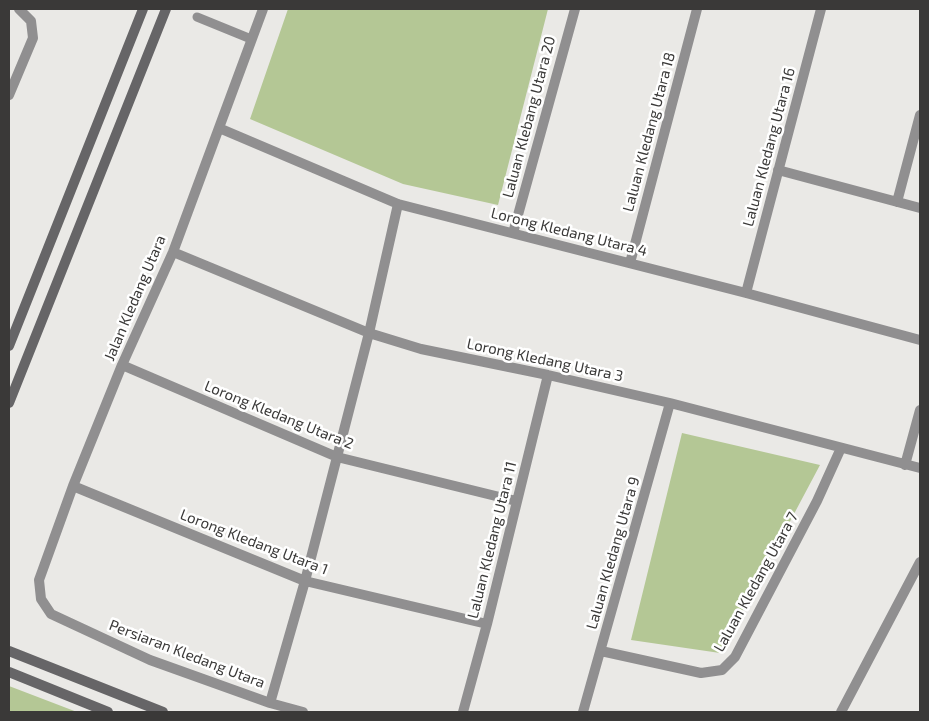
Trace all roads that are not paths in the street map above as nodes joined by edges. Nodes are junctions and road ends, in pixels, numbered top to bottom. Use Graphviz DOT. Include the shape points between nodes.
graph roads {
  1 [pos="19,9"];
  2 [pos="143,9"];
  3 [pos="166,9"];
  4 [pos="263,9"];
  5 [pos="575,9"];
  6 [pos="697,9"];
  7 [pos="821,9"];
  8 [pos="197,17"];
  9 [pos="252,40"];
  10 [pos="9,95"];
  11 [pos="920,115"];
  12 [pos="218,128"];
  13 [pos="778,170"];
  14 [pos="897,202"];
  15 [pos="398,204"];
  16 [pos="920,208"];
  17 [pos="513,233"];
  18 [pos="172,252"];
  19 [pos="630,263"];
  20 [pos="746,292"];
  21 [pos="368,333"];
  22 [pos="920,340"];
  23 [pos="9,346"];
  24 [pos="122,365"];
  25 [pos="548,375"];
  26 [pos="670,402"];
  27 [pos="9,403"];
  28 [pos="920,410"];
  29 [pos="841,448"];
  30 [pos="337,457"];
  31 [pos="905,465"];
  32 [pos="920,468"];
  33 [pos="73,486"];
  34 [pos="516,501"];
  35 [pos="920,562"];
  36 [pos="305,581"];
  37 [pos="41,599"];
  38 [pos="487,624"];
  39 [pos="9,651"];
  40 [pos="601,651"];
  41 [pos="9,672"];
  42 [pos="270,703"];
  43 [pos="108,712"];
  44 [pos="163,712"];
  45 [pos="303,712"];
  46 [pos="463,712"];
  47 [pos="583,712"];
  48 [pos="841,712"];
  1 -- 10 [label="street" via="31,21 32,38"];
  2 -- 23 [label="main road"];
  3 -- 27 [label="main road"];
  4 -- 9 [label="street, Jalan Kledang Utara"];
  5 -- 17 [label="street, Laluan Klebang Utara 20"];
  6 -- 19 [label="street, Laluan Kledang Utara 18"];
  7 -- 13 [label="street, Laluan Kledang Utara 16"];
  8 -- 9 [label="lane"];
  9 -- 12 [label="street, Jalan Kledang Utara"];
  11 -- 14 [label="street"];
  12 -- 15 [label="street, Lorong Kledang Utara 4"];
  12 -- 18 [label="street, Jalan Kledang Utara"];
  13 -- 14 [label="street"];
  13 -- 20 [label="street, Laluan Kledang Utara 16"];
  14 -- 16 [label="street"];
  15 -- 17 [label="street, Lorong Kledang Utara 4"];
  15 -- 21 [label="street"];
  17 -- 19 [label="street, Lorong Kledang Utara 4"];
  18 -- 21 [label="street, Lorong Kledang Utara 3"];
  18 -- 24 [label="street, Jalan Kledang Utara"];
  19 -- 20 [label="street, Lorong Kledang Utara 4"];
  20 -- 22 [label="street, Lorong Kledang Utara 4"];
  21 -- 25 [label="street, Lorong Kledang Utara 3" via="422,349"];
  21 -- 30 [label="street"];
  24 -- 30 [label="street, Lorong Kledang Utara 2"];
  24 -- 33 [label="street, Jalan Kledang Utara"];
  25 -- 26 [label="street, Lorong Kledang Utara 3"];
  25 -- 34 [label="street, Laluan Kledang Utara 11"];
  26 -- 29 [label="street, Lorong Kledang Utara 3"];
  26 -- 40 [label="street, Laluan Kledang Utara 9"];
  28 -- 31 [label="street"];
  29 -- 31 [label="street, Lorong Kledang Utara 3"];
  29 -- 40 [label="street, Laluan Kledang Utara 7" via="817,501 735,657 722,670 701,673"];
  30 -- 34 [label="street, Lorong Kledang Utara 2"];
  30 -- 36 [label="street"];
  31 -- 32 [label="street, Lorong Kledang Utara 3"];
  33 -- 36 [label="street, Lorong Kledang Utara 1"];
  33 -- 37 [label="street, Jalan Kledang Utara" via="39,580"];
  34 -- 38 [label="street, Laluan Kledang Utara 11"];
  35 -- 48 [label="street"];
  36 -- 38 [label="street, Lorong Kledang Utara 1"];
  36 -- 42 [label="street"];
  37 -- 42 [label="street, Persiaran Kledang Utara" via="50,614 141,656"];
  38 -- 46 [label="street, Laluan Kledang Utara 11"];
  39 -- 44 [label="main road"];
  40 -- 47 [label="street, Laluan Kledang Utara 9"];
  41 -- 43 [label="main road"];
  42 -- 45 [label="street, Persiaran Kledang Utara"];
}
